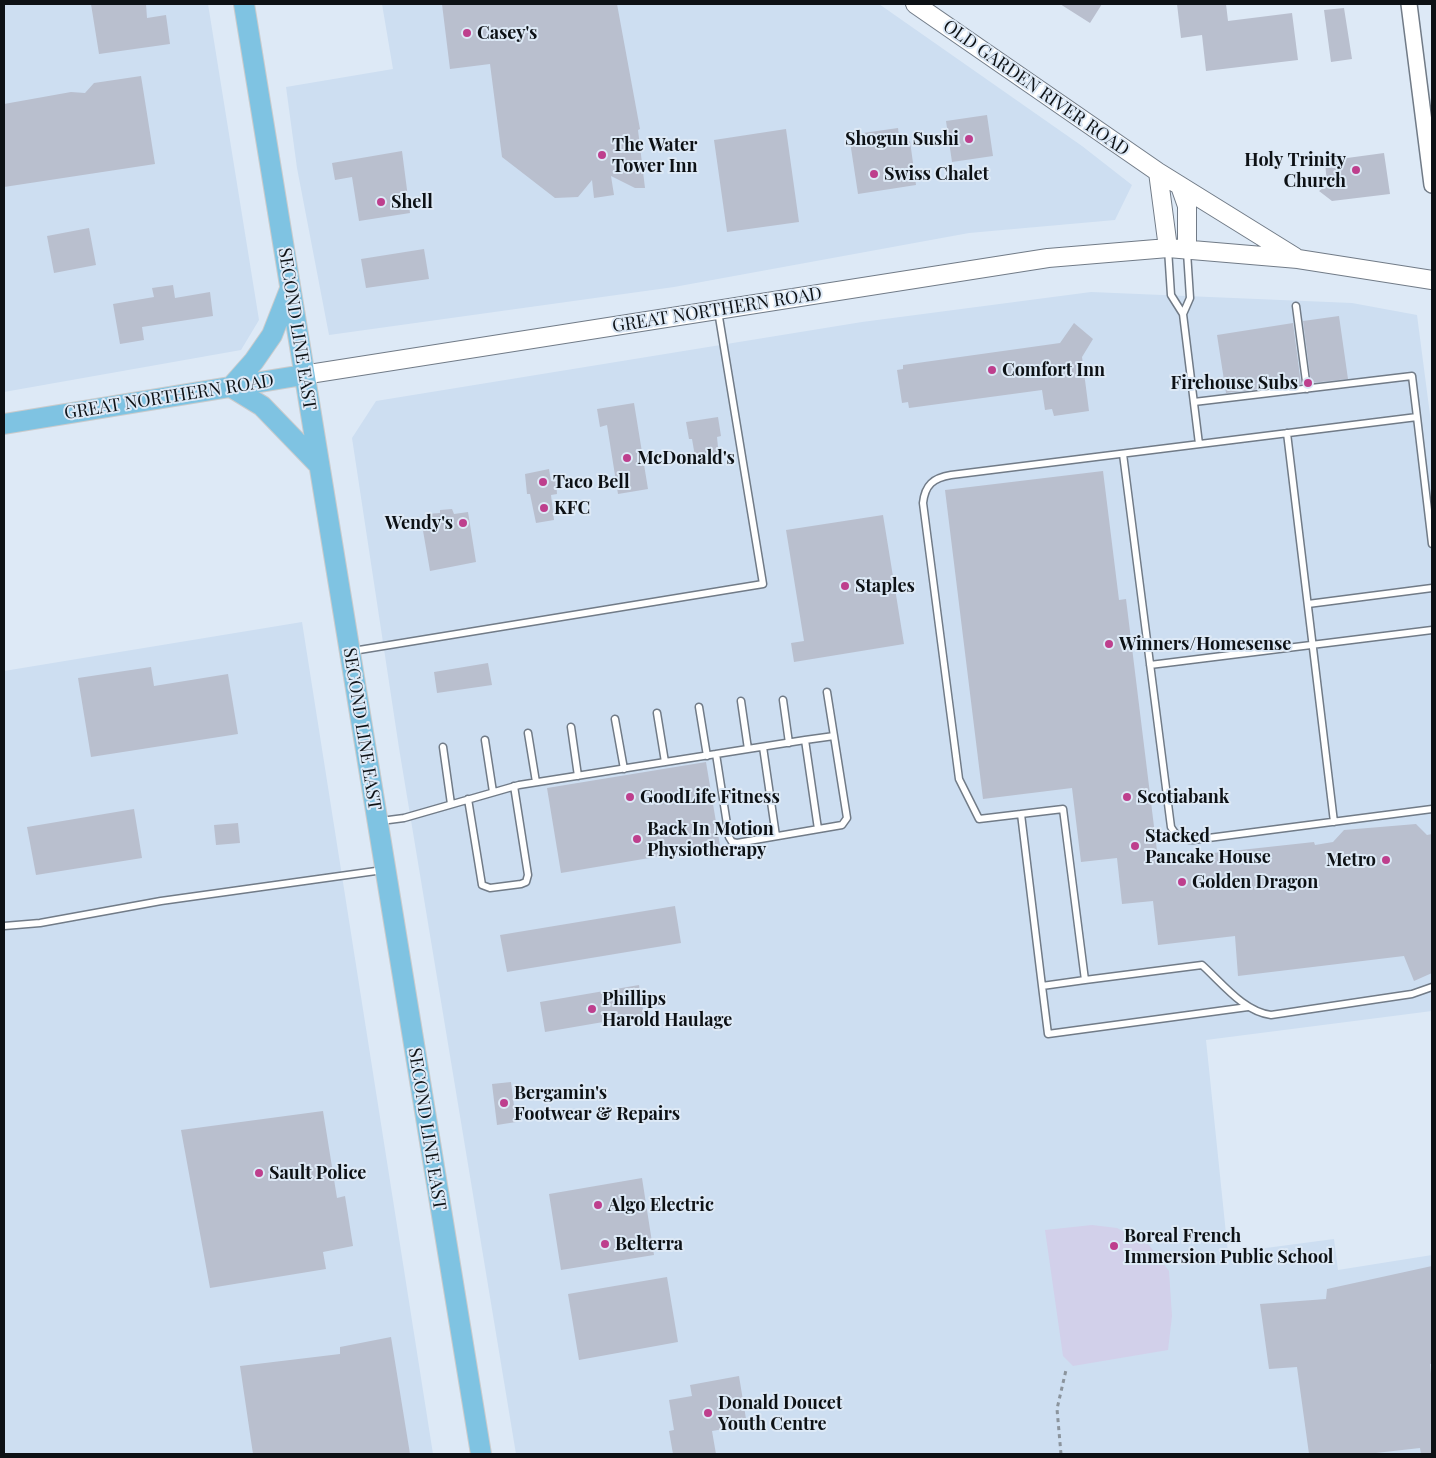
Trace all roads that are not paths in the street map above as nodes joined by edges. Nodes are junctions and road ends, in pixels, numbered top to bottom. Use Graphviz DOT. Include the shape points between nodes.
graph roads {
  1 [pos="244,4"];
  2 [pos="915,4"];
  3 [pos="1409,4"];
  4 [pos="1158,172"];
  5 [pos="1432,185"];
  6 [pos="1180,186"];
  7 [pos="1168,248"];
  8 [pos="1187,249"];
  9 [pos="1298,258"];
  10 [pos="1432,280"];
  11 [pos="290,287"];
  12 [pos="1296,306"];
  13 [pos="718,310"];
  14 [pos="1183,314"];
  15 [pos="303,375"];
  16 [pos="231,387"];
  17 [pos="1307,389"];
  18 [pos="1194,402"];
  19 [pos="1417,417"];
  20 [pos="4,424"];
  21 [pos="1287,433"];
  22 [pos="1199,444"];
  23 [pos="1123,454"];
  24 [pos="318,464"];
  25 [pos="1431,525"];
  26 [pos="1432,544"];
  27 [pos="1432,588"];
  28 [pos="1308,604"];
  29 [pos="1432,630"];
  30 [pos="1312,643"];
  31 [pos="349,652"];
  32 [pos="1150,664"];
  33 [pos="827,692"];
  34 [pos="783,700"];
  35 [pos="741,701"];
  36 [pos="699,707"];
  37 [pos="657,713"];
  38 [pos="615,720"];
  39 [pos="570,727"];
  40 [pos="528,734"];
  41 [pos="834,736"];
  42 [pos="485,740"];
  43 [pos="805,740"];
  44 [pos="789,743"];
  45 [pos="442,747"];
  46 [pos="763,747"];
  47 [pos="748,749"];
  48 [pos="716,754"];
  49 [pos="707,756"];
  50 [pos="665,762"];
  51 [pos="624,769"];
  52 [pos="578,776"];
  53 [pos="536,782"];
  54 [pos="514,786"];
  55 [pos="493,792"];
  56 [pos="468,799"];
  57 [pos="451,804"];
  58 [pos="1432,810"];
  59 [pos="1020,814"];
  60 [pos="377,822"];
  61 [pos="1334,822"];
  62 [pos="818,829"];
  63 [pos="776,836"];
  64 [pos="385,869"];
  65 [pos="4,926"];
  66 [pos="1086,980"];
  67 [pos="1042,986"];
  68 [pos="1432,987"];
  69 [pos="1248,1007"];
  70 [pos="481,1454"];
  1 -- 11 [label="highway, SECOND LINE EAST"];
  2 -- 4 [label="main road, OLD GARDEN RIVER ROAD"];
  3 -- 5 [label="street"];
  4 -- 6 [label="main road, OLD GARDEN RIVER ROAD"];
  4 -- 7 [label="main road"];
  6 -- 8 [label="main road" via="1187,206"];
  6 -- 9 [label="main road, OLD GARDEN RIVER ROAD"];
  7 -- 8 [label="main road, GREAT NORTHERN ROAD"];
  7 -- 13 [label="main road, GREAT NORTHERN ROAD" via="1048,258"];
  7 -- 14 [label="lane" via="1171,295"];
  8 -- 9 [label="main road, GREAT NORTHERN ROAD"];
  8 -- 14 [label="lane" via="1190,298"];
  9 -- 10 [label="main road, GREAT NORTHERN ROAD"];
  11 -- 15 [label="highway, SECOND LINE EAST"];
  11 -- 16 [label="highway" via="272,335"];
  12 -- 17 [label="lane"];
  13 -- 15 [label="main road, GREAT NORTHERN ROAD"];
  13 -- 31 [label="lane" via="763,584"];
  14 -- 18 [label="lane"];
  15 -- 16 [label="highway, GREAT NORTHERN ROAD"];
  15 -- 24 [label="highway, SECOND LINE EAST"];
  16 -- 20 [label="highway, GREAT NORTHERN ROAD"];
  16 -- 24 [label="highway" via="262,406"];
  17 -- 18 [label="lane"];
  17 -- 19 [label="lane" via="1412,376"];
  18 -- 22 [label="lane"];
  19 -- 21 [label="lane"];
  19 -- 25 [label="lane"];
  21 -- 22 [label="lane"];
  21 -- 28 [label="lane"];
  22 -- 23 [label="lane"];
  23 -- 32 [label="lane"];
  23 -- 59 [label="lane" via="939,477 924,491 959,780 979,820"];
  24 -- 31 [label="highway, SECOND LINE EAST"];
  25 -- 26 [label="lane"];
  27 -- 28 [label="lane"];
  28 -- 30 [label="lane"];
  29 -- 30 [label="lane"];
  30 -- 32 [label="lane"];
  30 -- 61 [label="lane"];
  31 -- 60 [label="highway, SECOND LINE EAST"];
  32 -- 61 [label="lane" via="1172,827 1177,836 1193,840"];
  33 -- 41 [label="lane"];
  34 -- 44 [label="lane"];
  35 -- 47 [label="lane"];
  36 -- 49 [label="lane"];
  37 -- 50 [label="lane"];
  38 -- 51 [label="lane"];
  39 -- 52 [label="lane"];
  40 -- 53 [label="lane"];
  41 -- 43 [label="lane"];
  41 -- 62 [label="lane" via="847,818 842,825"];
  42 -- 55 [label="lane"];
  43 -- 44 [label="lane"];
  43 -- 62 [label="lane"];
  44 -- 46 [label="lane"];
  45 -- 57 [label="lane"];
  46 -- 47 [label="lane"];
  46 -- 63 [label="lane"];
  47 -- 48 [label="lane"];
  48 -- 49 [label="lane"];
  48 -- 63 [label="lane" via="728,837 737,843"];
  49 -- 50 [label="lane"];
  50 -- 51 [label="lane"];
  51 -- 52 [label="lane"];
  52 -- 53 [label="lane"];
  53 -- 54 [label="lane"];
  54 -- 55 [label="lane"];
  54 -- 56 [label="lane" via="528,875 526,882 521,884 490,888 482,884"];
  55 -- 56 [label="lane"];
  56 -- 57 [label="lane"];
  57 -- 60 [label="lane"];
  58 -- 61 [label="lane"];
  59 -- 66 [label="lane" via="1063,809"];
  59 -- 67 [label="lane"];
  60 -- 64 [label="highway, SECOND LINE EAST"];
  62 -- 63 [label="lane"];
  64 -- 65 [label="lane"];
  64 -- 70 [label="highway, SECOND LINE EAST"];
  66 -- 67 [label="lane"];
  66 -- 69 [label="lane" via="1202,966"];
  67 -- 69 [label="lane" via="1048,1034"];
  68 -- 69 [label="lane" via="1412,994 1271,1015 1259,1014"];
}
